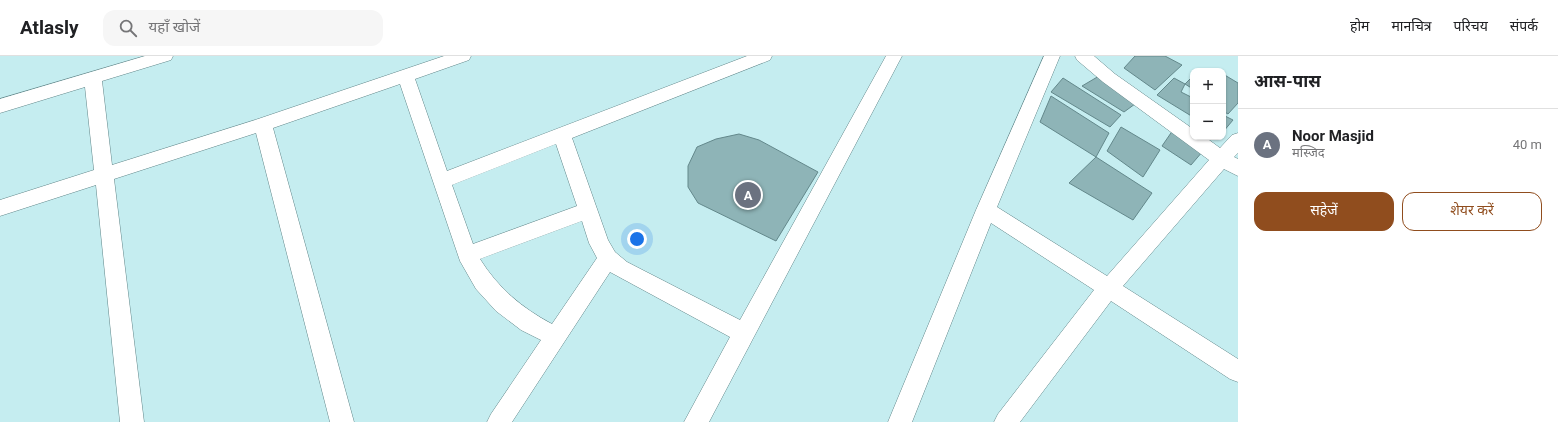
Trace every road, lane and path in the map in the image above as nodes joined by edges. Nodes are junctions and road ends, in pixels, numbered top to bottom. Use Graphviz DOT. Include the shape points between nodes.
graph roads {
  1 [pos="165,56"];
  2 [pos="764,56"];
  3 [pos="894,56"];
  4 [pos="1052,56"];
  5 [pos="1083,56"];
  6 [pos="455,57"];
  7 [pos="406,76"];
  8 [pos="93,77"];
  9 [pos="0,106"];
  10 [pos="263,124"];
  11 [pos="562,134"];
  12 [pos="1238,140"];
  13 [pos="1230,163"];
  14 [pos="104,175"];
  15 [pos="442,181"];
  16 [pos="0,208"];
  17 [pos="588,210"];
  18 [pos="986,210"];
  19 [pos="467,255"];
  20 [pos="608,258"];
  21 [pos="1108,289"];
  22 [pos="744,333"];
  23 [pos="555,337"];
  24 [pos="1238,371"];
  25 [pos="341,416"];
  26 [pos="132,422"];
  27 [pos="358,422"];
  28 [pos="498,422"];
  29 [pos="696,422"];
  30 [pos="900,422"];
  31 [pos="1006,422"];
  1 -- 8 [label="street"];
  2 -- 11 [label="street"];
  3 -- 22 [label="street"];
  4 -- 18 [label="street"];
  5 -- 13 [label="street" via="1109,78"];
  6 -- 7 [label="street"];
  7 -- 10 [label="street"];
  7 -- 15 [label="street"];
  8 -- 9 [label="street"];
  8 -- 14 [label="street"];
  10 -- 14 [label="street"];
  10 -- 25 [label="street"];
  11 -- 15 [label="street"];
  11 -- 17 [label="street"];
  12 -- 13 [label="street"];
  13 -- 21 [label="street"];
  14 -- 16 [label="street"];
  14 -- 26 [label="street"];
  15 -- 19 [label="street"];
  17 -- 19 [label="street"];
  17 -- 20 [label="street" via="599,243"];
  18 -- 21 [label="street"];
  18 -- 30 [label="street"];
  19 -- 23 [label="street" via="483,282 503,304 529,323"];
  20 -- 22 [label="street" via="620,268"];
  20 -- 23 [label="street"];
  21 -- 24 [label="street"];
  21 -- 31 [label="street"];
  22 -- 29 [label="street"];
  23 -- 28 [label="street"];
  25 -- 27 [label="street"];
}
